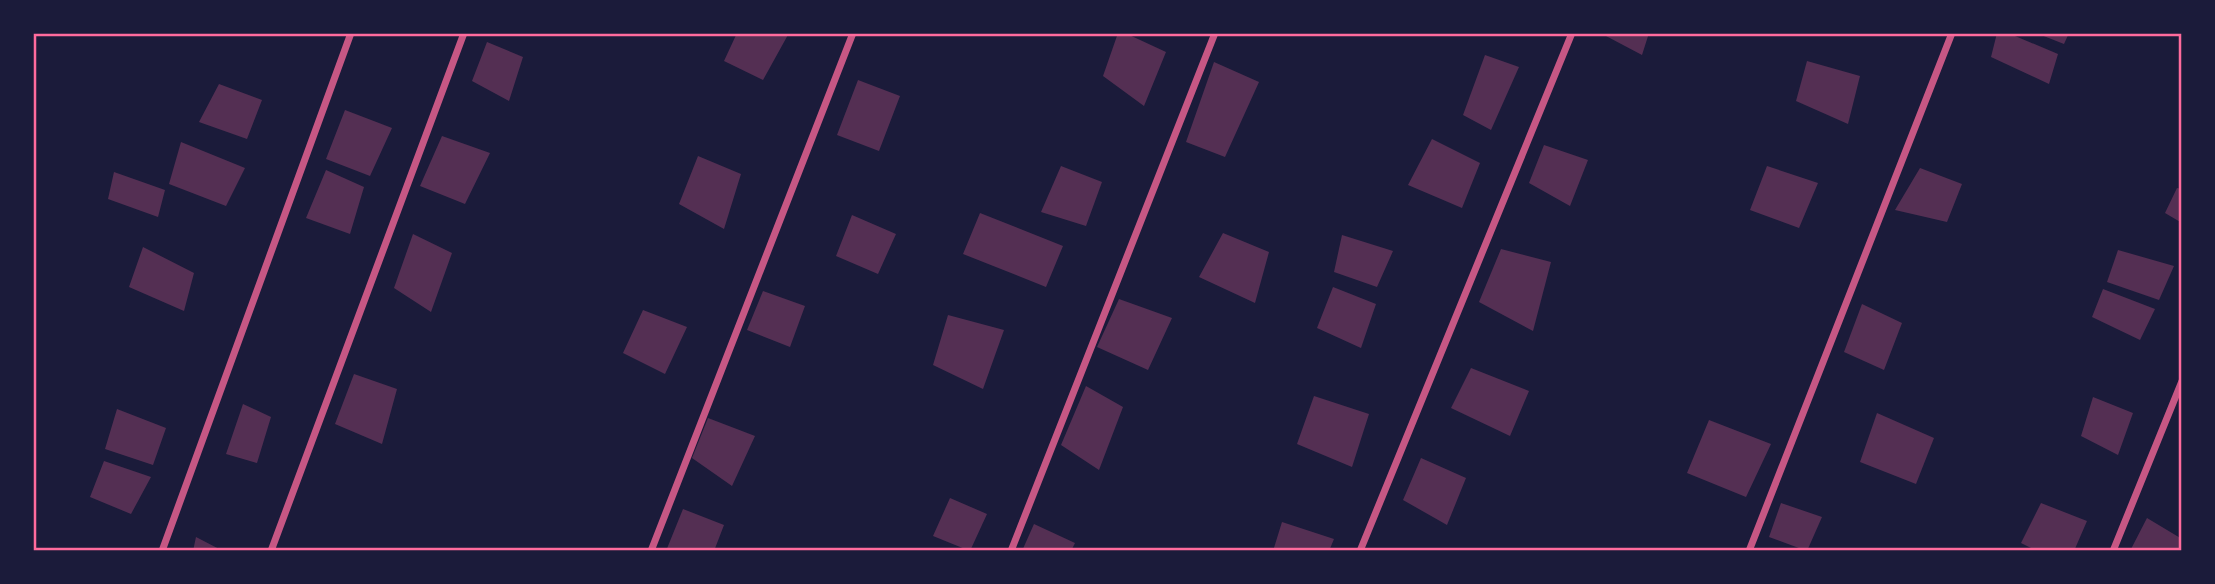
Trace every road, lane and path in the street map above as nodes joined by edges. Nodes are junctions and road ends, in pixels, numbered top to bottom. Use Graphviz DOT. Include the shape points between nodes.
graph roads {
  1 [pos="351,33"];
  2 [pos="464,33"];
  3 [pos="853,33"];
  4 [pos="1215,33"];
  5 [pos="1572,33"];
  6 [pos="1952,33"];
  7 [pos="2182,381"];
  8 [pos="162,551"];
  9 [pos="271,551"];
  10 [pos="651,551"];
  11 [pos="1011,551"];
  12 [pos="1360,551"];
  13 [pos="1749,551"];
  14 [pos="2113,551"];
  1 -- 8 [label="street"];
  2 -- 9 [label="street"];
  3 -- 10 [label="street"];
  4 -- 11 [label="street"];
  5 -- 12 [label="street"];
  6 -- 13 [label="street"];
  7 -- 14 [label="street"];
}
